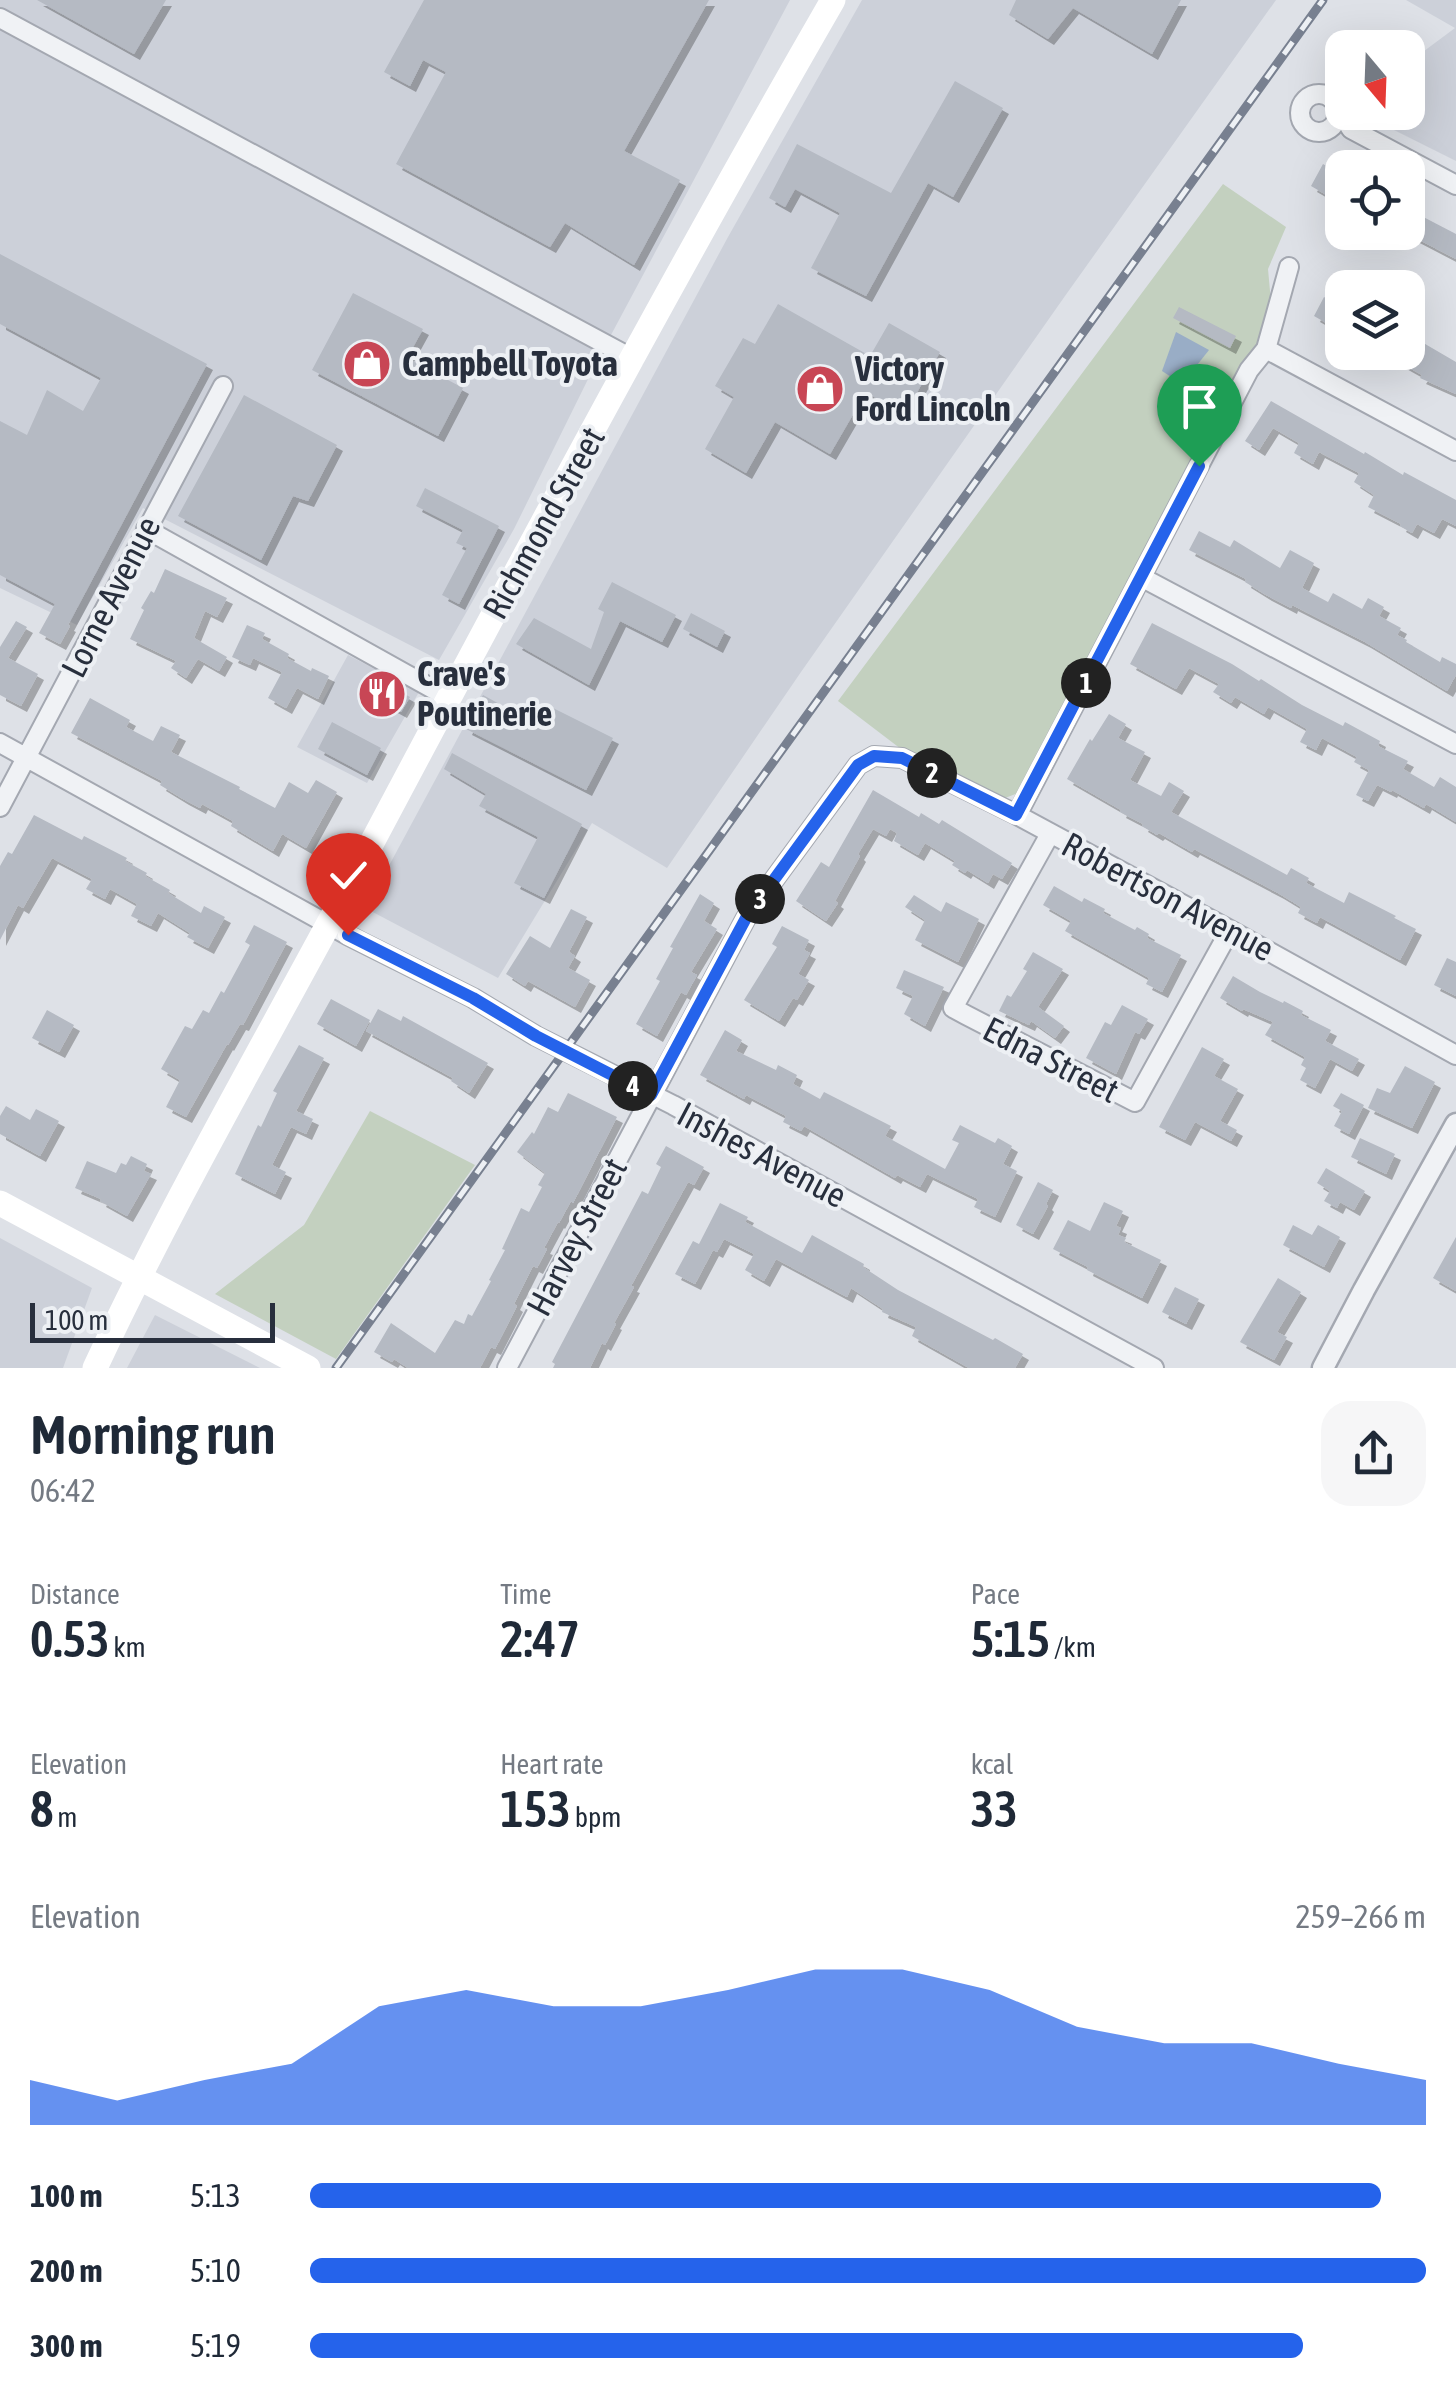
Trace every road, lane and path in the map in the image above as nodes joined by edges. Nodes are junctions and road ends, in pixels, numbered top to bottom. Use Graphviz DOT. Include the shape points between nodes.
graph roads {
  1 [pos="824,3"];
  2 [pos="0,18"];
  3 [pos="1325,95"];
  4 [pos="1356,131"];
  5 [pos="1325,132"];
  6 [pos="1456,185"];
  7 [pos="1289,268"];
  8 [pos="1266,350"];
  9 [pos="633,358"];
  10 [pos="222,386"];
  11 [pos="1456,451"];
  12 [pos="146,528"];
  13 [pos="1141,578"];
  14 [pos="449,698"];
  15 [pos="0,743"];
  16 [pos="1456,744"];
  17 [pos="874,756"];
  18 [pos="28,758"];
  19 [pos="0,808"];
  20 [pos="1016,815"];
  21 [pos="1050,834"];
  22 [pos="328,924"];
  23 [pos="1230,930"];
  24 [pos="1456,1055"];
  25 [pos="651,1095"];
  26 [pos="1456,1124"];
  27 [pos="0,1203"];
  28 [pos="138,1278"];
  29 [pos="94,1368"];
  30 [pos="308,1368"];
  31 [pos="508,1368"];
  32 [pos="1154,1368"];
  33 [pos="1323,1368"];
  1 -- 9 [label="main road, Richmond Street"];
  2 -- 9 [label="street"];
  3 -- 5 [label="street" via="1309,96 1300,114 1310,130"];
  4 -- 5 [label="street"];
  4 -- 6 [label="street"];
  7 -- 8 [label="street"];
  8 -- 11 [label="street"];
  8 -- 13 [label="street" via="1249,370"];
  9 -- 14 [label="main road, Richmond Street"];
  10 -- 12 [label="street, Lorne Avenue"];
  12 -- 14 [label="street"];
  12 -- 18 [label="street, Lorne Avenue"];
  13 -- 16 [label="street"];
  13 -- 20 [label="street"];
  14 -- 22 [label="main road, Richmond Street"];
  15 -- 18 [label="street, Inshes Avenue"];
  17 -- 20 [label="street, Robertson Avenue" via="902,758"];
  17 -- 25 [label="street, Harvey Street" via="858,765 746,918"];
  18 -- 19 [label="street, Lorne Avenue"];
  18 -- 22 [label="street, Inshes Avenue"];
  20 -- 21 [label="street, Robertson Avenue"];
  21 -- 23 [label="street, Robertson Avenue"];
  21 -- 23 [label="street, Edna Street" via="953,1008 1134,1102"];
  22 -- 25 [label="street, Inshes Avenue"];
  22 -- 28 [label="main road, Richmond Street"];
  23 -- 24 [label="street, Robertson Avenue"];
  25 -- 31 [label="street, Harvey Street"];
  25 -- 32 [label="street, Inshes Avenue"];
  26 -- 33 [label="street"];
  27 -- 28 [label="main road"];
  28 -- 29 [label="main road, Richmond Street"];
  28 -- 30 [label="main road"];
}
